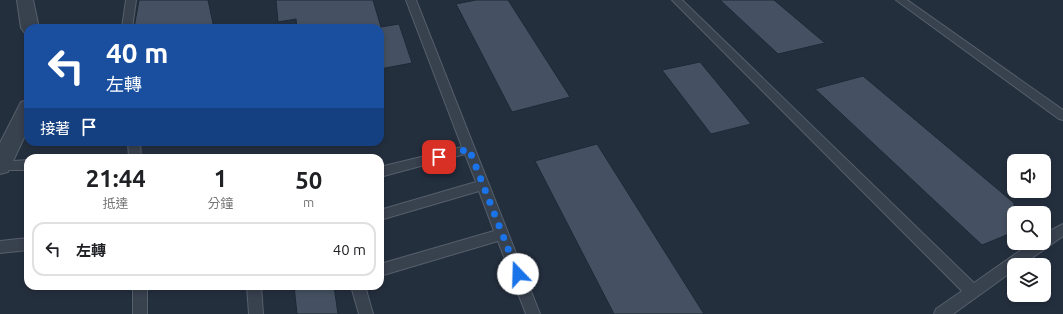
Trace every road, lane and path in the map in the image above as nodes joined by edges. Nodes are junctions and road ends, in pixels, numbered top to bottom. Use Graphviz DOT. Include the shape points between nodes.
graph roads {
  1 [pos="25,0"];
  2 [pos="132,0"];
  3 [pos="411,0"];
  4 [pos="677,0"];
  5 [pos="901,0"];
  6 [pos="29,24"];
  7 [pos="128,24"];
  8 [pos="24,116"];
  9 [pos="1063,116"];
  10 [pos="469,149"];
  11 [pos="24,165"];
  12 [pos="1,166"];
  13 [pos="384,171"];
  14 [pos="483,185"];
  15 [pos="384,214"];
  16 [pos="1063,229"];
  17 [pos="502,234"];
  18 [pos="1051,237"];
  19 [pos="24,244"];
  20 [pos="0,246"];
  21 [pos="1032,250"];
  22 [pos="384,269"];
  23 [pos="140,290"];
  24 [pos="254,290"];
  25 [pos="359,290"];
  26 [pos="973,292"];
  27 [pos="140,314"];
  28 [pos="256,314"];
  29 [pos="366,314"];
  30 [pos="533,314"];
  31 [pos="940,314"];
  1 -- 6 [label="street"];
  2 -- 7 [label="lane"];
  3 -- 10 [label="lane"];
  4 -- 26 [label="lane"];
  5 -- 9 [label="lane"];
  8 -- 12 [label="street"];
  10 -- 13 [label="lane"];
  10 -- 14 [label="lane"];
  11 -- 12 [label="lane"];
  14 -- 15 [label="lane"];
  14 -- 17 [label="lane"];
  16 -- 18 [label="lane"];
  17 -- 22 [label="lane"];
  17 -- 30 [label="lane"];
  19 -- 20 [label="lane"];
  21 -- 26 [label="lane"];
  23 -- 27 [label="lane"];
  24 -- 28 [label="lane"];
  25 -- 29 [label="lane"];
  26 -- 31 [label="lane"];
}
